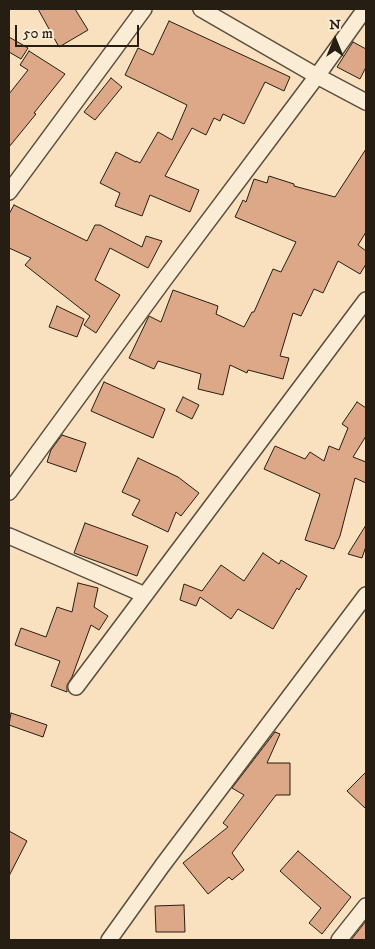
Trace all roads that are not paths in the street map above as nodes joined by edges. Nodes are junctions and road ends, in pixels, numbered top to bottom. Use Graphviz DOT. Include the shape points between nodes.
graph roads {
  1 [pos="144,9"];
  2 [pos="201,9"];
  3 [pos="365,9"];
  4 [pos="317,76"];
  5 [pos="366,102"];
  6 [pos="9,192"];
  7 [pos="366,300"];
  8 [pos="9,492"];
  9 [pos="9,536"];
  10 [pos="145,595"];
  11 [pos="366,595"];
  12 [pos="76,687"];
  13 [pos="366,906"];
  14 [pos="109,940"];
  15 [pos="339,940"];
  1 -- 6 [label="street"];
  2 -- 4 [label="street"];
  3 -- 4 [label="street"];
  4 -- 5 [label="street"];
  4 -- 8 [label="street"];
  7 -- 10 [label="street"];
  9 -- 10 [label="street"];
  10 -- 12 [label="street"];
  11 -- 14 [label="street"];
  13 -- 15 [label="street"];
}
